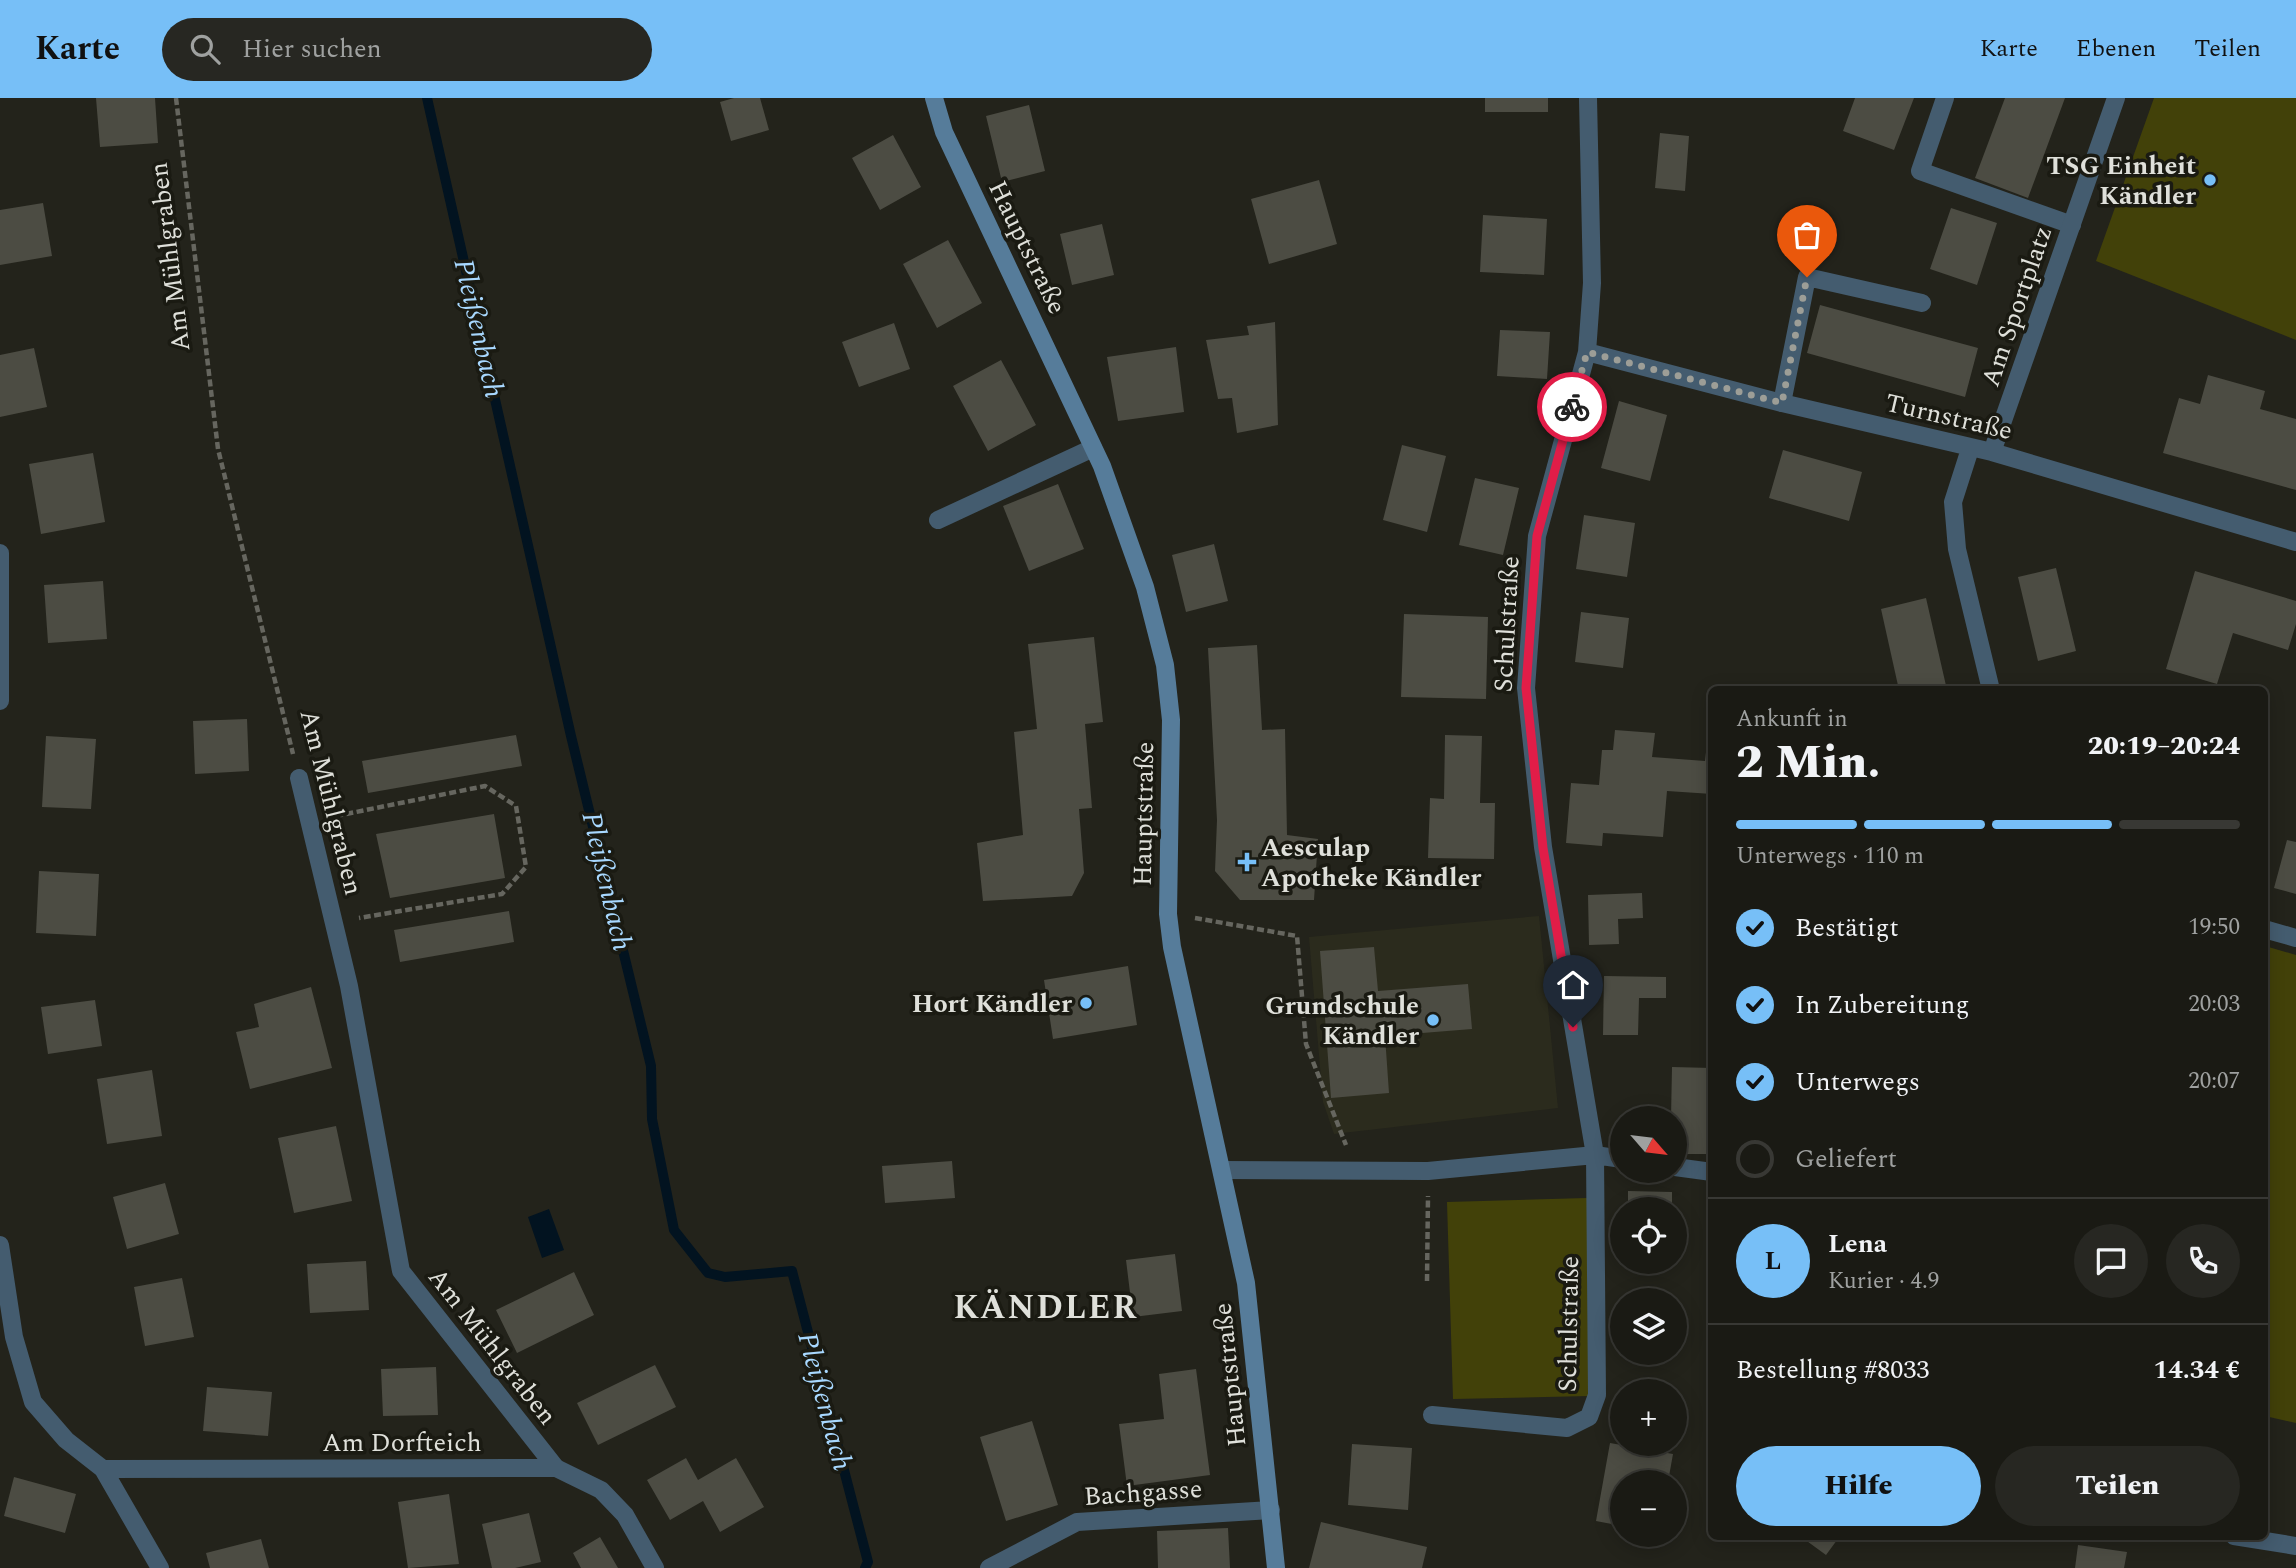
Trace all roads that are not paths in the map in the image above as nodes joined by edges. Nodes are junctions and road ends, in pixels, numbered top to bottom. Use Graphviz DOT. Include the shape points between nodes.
graph roads {
  1 [pos="934,98"];
  2 [pos="1588,98"];
  3 [pos="1945,98"];
  4 [pos="2116,98"];
  5 [pos="2072,225"];
  6 [pos="1922,303"];
  7 [pos="1587,352"];
  8 [pos="1782,403"];
  9 [pos="1093,448"];
  10 [pos="1970,449"];
  11 [pos="1993,452"];
  12 [pos="938,520"];
  13 [pos="2296,542"];
  14 [pos="0,553"];
  15 [pos="1990,686"];
  16 [pos="0,701"];
  17 [pos="299,778"];
  18 [pos="2268,930"];
  19 [pos="2296,938"];
  20 [pos="1595,1155"];
  21 [pos="1610,1157"];
  22 [pos="1687,1169"];
  23 [pos="1222,1170"];
  24 [pos="1708,1171"];
  25 [pos="0,1245"];
  26 [pos="1432,1415"];
  27 [pos="103,1468"];
  28 [pos="556,1468"];
  29 [pos="1271,1510"];
  30 [pos="2259,1540"];
  31 [pos="2296,1546"];
  32 [pos="160,1568"];
  33 [pos="654,1568"];
  34 [pos="989,1568"];
  35 [pos="1276,1568"];
  1 -- 9 [label="street, Hauptstraße" via="944,132"];
  2 -- 7 [label="street, Schulstraße" via="1592,283"];
  3 -- 5 [label="street" via="1920,171"];
  4 -- 5 [label="street, Am Sportplatz"];
  5 -- 11 [label="street, Am Sportplatz"];
  6 -- 8 [label="street" via="1807,277"];
  7 -- 8 [label="street, Turnstraße"];
  7 -- 20 [label="street, Schulstraße" via="1537,536 1526,688 1543,848"];
  8 -- 10 [label="street, Turnstraße"];
  9 -- 12 [label="street"];
  9 -- 23 [label="street, Hauptstraße" via="1145,587 1166,665 1171,720 1168,914 1176,972"];
  10 -- 11 [label="street, Turnstraße"];
  10 -- 15 [label="street" via="1953,502 1957,549"];
  11 -- 13 [label="street, Turnstraße"];
  14 -- 16 [label="street"];
  17 -- 28 [label="street, Am Mühlgraben" via="349,986 401,1271"];
  18 -- 19 [label="street"];
  20 -- 21 [label="street"];
  20 -- 23 [label="street" via="1428,1171"];
  20 -- 26 [label="street, Schulstraße" via="1597,1395 1589,1417 1567,1428"];
  22 -- 24 [label="street"];
  23 -- 29 [label="street, Hauptstraße" via="1246,1283"];
  25 -- 27 [label="street" via="14,1338 33,1402 66,1440"];
  27 -- 28 [label="street, Am Dorfteich"];
  27 -- 32 [label="street"];
  28 -- 33 [label="street, Am Dorfteich" via="601,1490 625,1515"];
  29 -- 34 [label="street, Bachgasse" via="1077,1522"];
  29 -- 35 [label="street, Hauptstraße"];
  30 -- 31 [label="street"];
}
